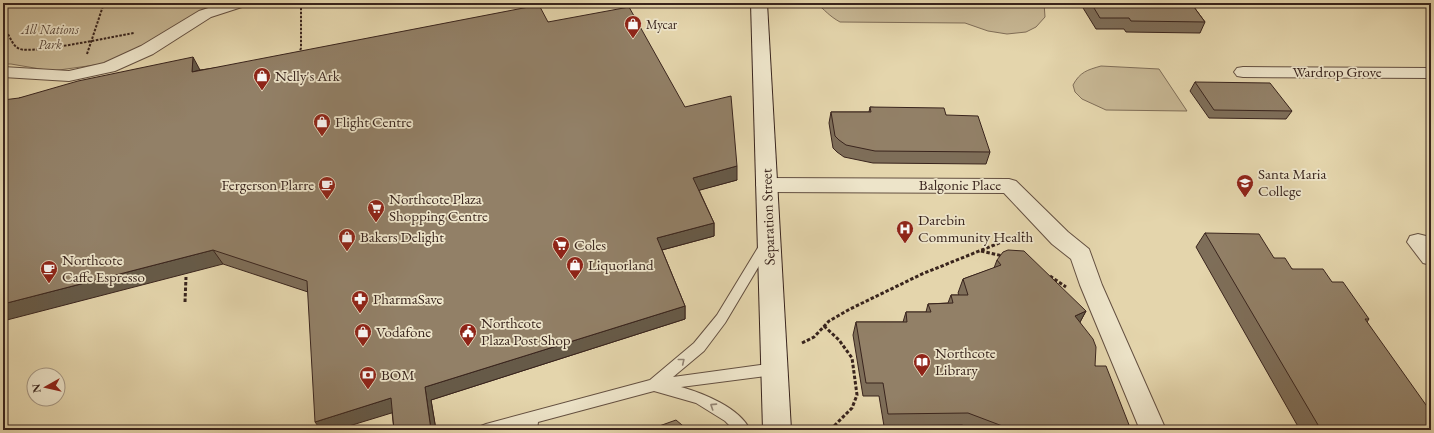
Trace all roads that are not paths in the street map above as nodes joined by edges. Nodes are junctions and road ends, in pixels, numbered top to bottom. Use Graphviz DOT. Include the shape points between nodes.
graph roads {
  1 [pos="240,3"];
  2 [pos="759,3"];
  3 [pos="3,72"];
  4 [pos="1243,72"];
  5 [pos="1431,72"];
  6 [pos="766,184"];
  7 [pos="768,239"];
  8 [pos="774,369"];
  9 [pos="652,385"];
  10 [pos="531,424"];
  11 [pos="486,430"];
  12 [pos="743,430"];
  13 [pos="776,430"];
  14 [pos="1153,430"];
  1 -- 3 [label="street" via="205,14 147,50 109,67 69,76"];
  2 -- 6 [label="street, Separation Street"];
  4 -- 5 [label="street, Wardrop Grove"];
  6 -- 7 [label="street, Separation Street"];
  6 -- 14 [label="street, Balgonie Place" via="1008,186 1060,238 1081,255"];
  7 -- 8 [label="street, Separation Street"];
  9 -- 7 [label="lane, one-way" via="699,347 721,319"];
  8 -- 9 [label="lane"];
  8 -- 13 [label="street, Separation Street"];
  9 -- 10 [label="lane"];
  12 -- 9 [label="lane, one-way" via="730,417 700,398"];
  10 -- 11 [label="lane"];
}
